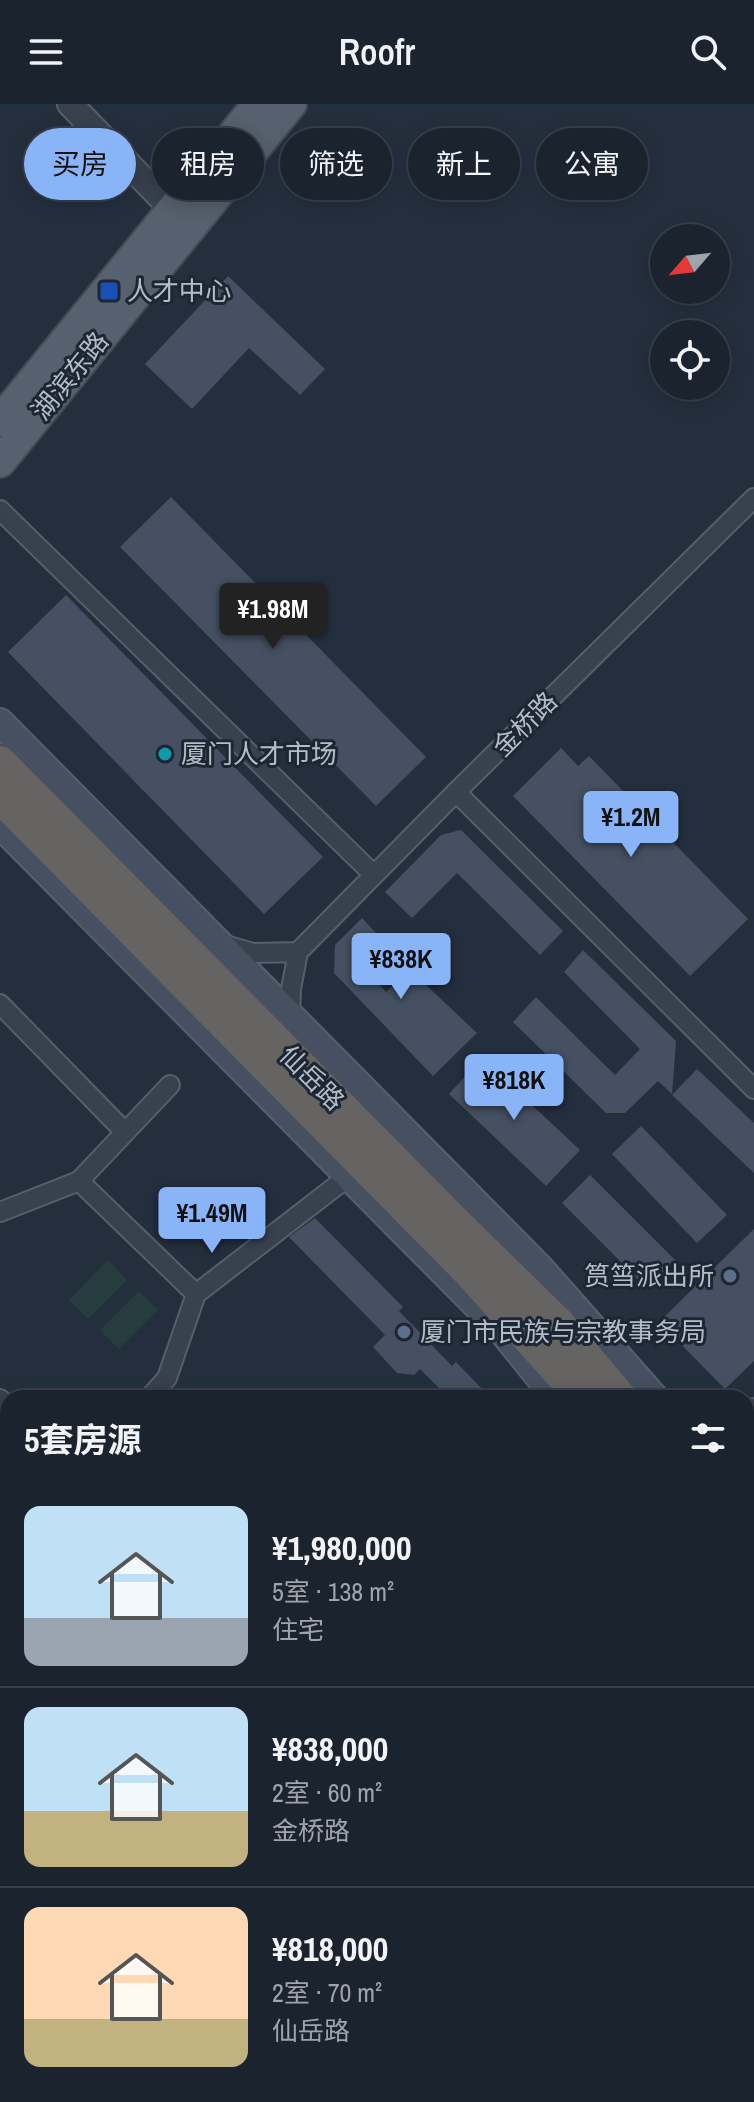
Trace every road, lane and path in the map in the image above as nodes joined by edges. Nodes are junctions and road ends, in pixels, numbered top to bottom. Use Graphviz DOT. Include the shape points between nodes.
graph roads {
  1 [pos="70,104"];
  2 [pos="258,104"];
  3 [pos="291,104"];
  4 [pos="172,209"];
  5 [pos="0,421"];
  6 [pos="0,462"];
  7 [pos="754,498"];
  8 [pos="0,510"];
  9 [pos="0,722"];
  10 [pos="0,762"];
  11 [pos="456,792"];
  12 [pos="0,797"];
  13 [pos="0,825"];
  14 [pos="374,875"];
  15 [pos="216,942"];
  16 [pos="298,952"];
  17 [pos="0,1004"];
  18 [pos="290,1017"];
  19 [pos="170,1085"];
  20 [pos="754,1089"];
  21 [pos="125,1132"];
  22 [pos="349,1176"];
  23 [pos="79,1181"];
  24 [pos="0,1212"];
  25 [pos="196,1294"];
  26 [pos="156,1390"];
  27 [pos="567,1390"];
  28 [pos="568,1390"];
  29 [pos="614,1390"];
  30 [pos="648,1390"];
  1 -- 4 [label="street"];
  2 -- 4 [label="main road, 湖滨东路"];
  3 -- 6 [label="main road, 湖滨东路"];
  4 -- 5 [label="main road, 湖滨东路"];
  7 -- 11 [label="street, 金桥路"];
  8 -- 14 [label="street"];
  9 -- 15 [label="main road"];
  10 -- 29 [label="highway, 仙岳路" via="558,1323"];
  11 -- 14 [label="street, 金桥路"];
  11 -- 20 [label="street"];
  12 -- 28 [label="highway, 仙岳路" via="470,1273"];
  13 -- 22 [label="main road"];
  14 -- 16 [label="street, 金桥路"];
  15 -- 16 [label="street" via="253,953"];
  15 -- 18 [label="main road"];
  16 -- 18 [label="street"];
  17 -- 21 [label="street"];
  18 -- 30 [label="main road" via="540,1268"];
  19 -- 21 [label="street"];
  21 -- 23 [label="street"];
  22 -- 25 [label="street"];
  22 -- 27 [label="main road"];
  23 -- 24 [label="street"];
  23 -- 25 [label="street"];
  25 -- 26 [label="street" via="167,1378"];
}
